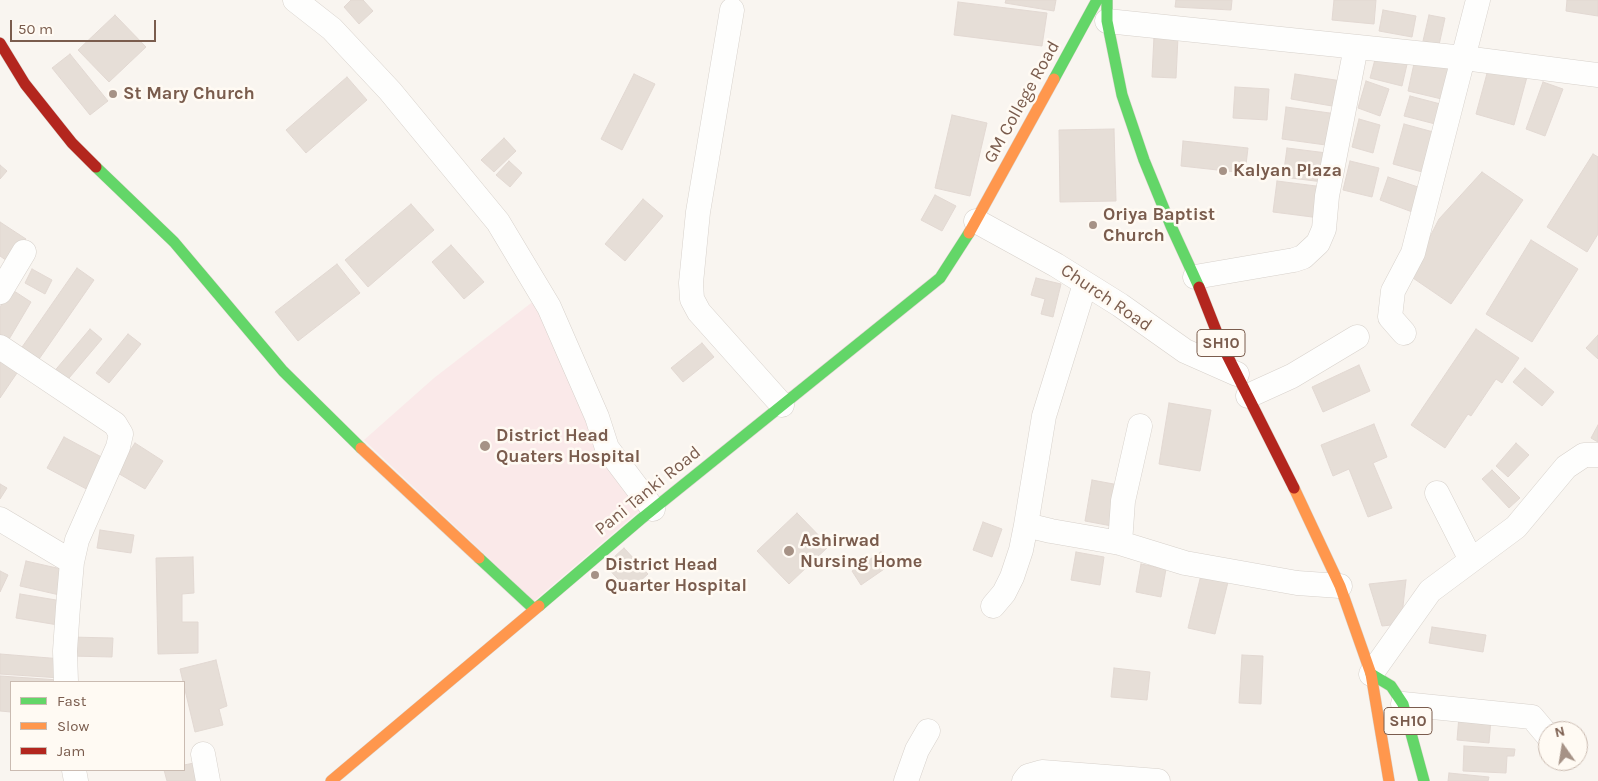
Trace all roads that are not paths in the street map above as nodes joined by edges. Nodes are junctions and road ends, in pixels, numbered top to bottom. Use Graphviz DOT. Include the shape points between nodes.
graph roads {
  1 [pos="296,0"];
  2 [pos="1098,0"];
  3 [pos="1478,0"];
  4 [pos="732,10"];
  5 [pos="1107,11"];
  6 [pos="0,43"];
  7 [pos="1356,47"];
  8 [pos="1464,58"];
  9 [pos="1598,76"];
  10 [pos="976,221"];
  11 [pos="24,252"];
  12 [pos="1195,276"];
  13 [pos="1085,284"];
  14 [pos="0,292"];
  15 [pos="1404,333"];
  16 [pos="1357,337"];
  17 [pos="0,347"];
  18 [pos="1237,374"];
  19 [pos="1248,396"];
  20 [pos="782,405"];
  21 [pos="1140,426"];
  22 [pos="1598,455"];
  23 [pos="1437,492"];
  24 [pos="653,509"];
  25 [pos="0,519"];
  26 [pos="1026,525"];
  27 [pos="1120,544"];
  28 [pos="1471,560"];
  29 [pos="72,562"];
  30 [pos="1340,586"];
  31 [pos="992,606"];
  32 [pos="534,609"];
  33 [pos="1371,674"];
  34 [pos="66,681"];
  35 [pos="1395,702"];
  36 [pos="1538,724"];
  37 [pos="928,731"];
  38 [pos="203,754"];
  39 [pos="208,781"];
  40 [pos="332,781"];
  41 [pos="906,781"];
  42 [pos="1024,781"];
  43 [pos="1158,781"];
  44 [pos="1389,781"];
  45 [pos="1424,781"];
  1 -- 24 [label="street" via="332,29 390,91 498,222 549,307 598,417 607,448"];
  2 -- 10 [label="street, GM College Road"];
  3 -- 8 [label="street"];
  4 -- 20 [label="street" via="698,212 692,298 699,312"];
  5 -- 7 [label="street"];
  5 -- 12 [label="street, SH10" via="1122,95 1170,226"];
  6 -- 32 [label="street" via="25,84 72,143 174,242 283,371 379,466"];
  7 -- 8 [label="street"];
  7 -- 12 [label="street" via="1327,196 1324,229 1318,243 1303,257 1294,260"];
  8 -- 9 [label="street"];
  8 -- 15 [label="street" via="1413,253 1392,292 1390,317"];
  10 -- 13 [label="street, Church Road"];
  10 -- 20 [label="street, Pani Tanki Road" via="940,278"];
  11 -- 14 [label="street"];
  12 -- 18 [label="street, SH10"];
  13 -- 18 [label="street, Church Road" via="1185,351"];
  13 -- 26 [label="street" via="1044,416"];
  16 -- 19 [label="street" via="1292,376"];
  17 -- 29 [label="street" via="115,424 121,434 77,540"];
  18 -- 19 [label="street, SH10"];
  19 -- 30 [label="street, SH10"];
  20 -- 24 [label="street, Pani Tanki Road"];
  21 -- 27 [label="street" via="1123,501"];
  22 -- 28 [label="street" via="1584,455 1566,467 1516,527"];
  23 -- 28 [label="street"];
  24 -- 32 [label="street, Pani Tanki Road"];
  25 -- 29 [label="street"];
  26 -- 27 [label="street"];
  26 -- 31 [label="street" via="1012,577"];
  27 -- 30 [label="street" via="1186,563 1297,583"];
  28 -- 33 [label="street" via="1430,591"];
  29 -- 34 [label="street"];
  30 -- 33 [label="street, SH10"];
  32 -- 40 [label="street, Pani Tanki Road"];
  33 -- 35 [label="street"];
  33 -- 35 [label="street, SH10" via="1390,686"];
  33 -- 44 [label="street"];
  35 -- 36 [label="street" via="1532,717"];
  35 -- 45 [label="street, SH10"];
  37 -- 41 [label="street"];
  38 -- 39 [label="street"];
  42 -- 43 [label="street" via="1028,776 1042,772"];
}
